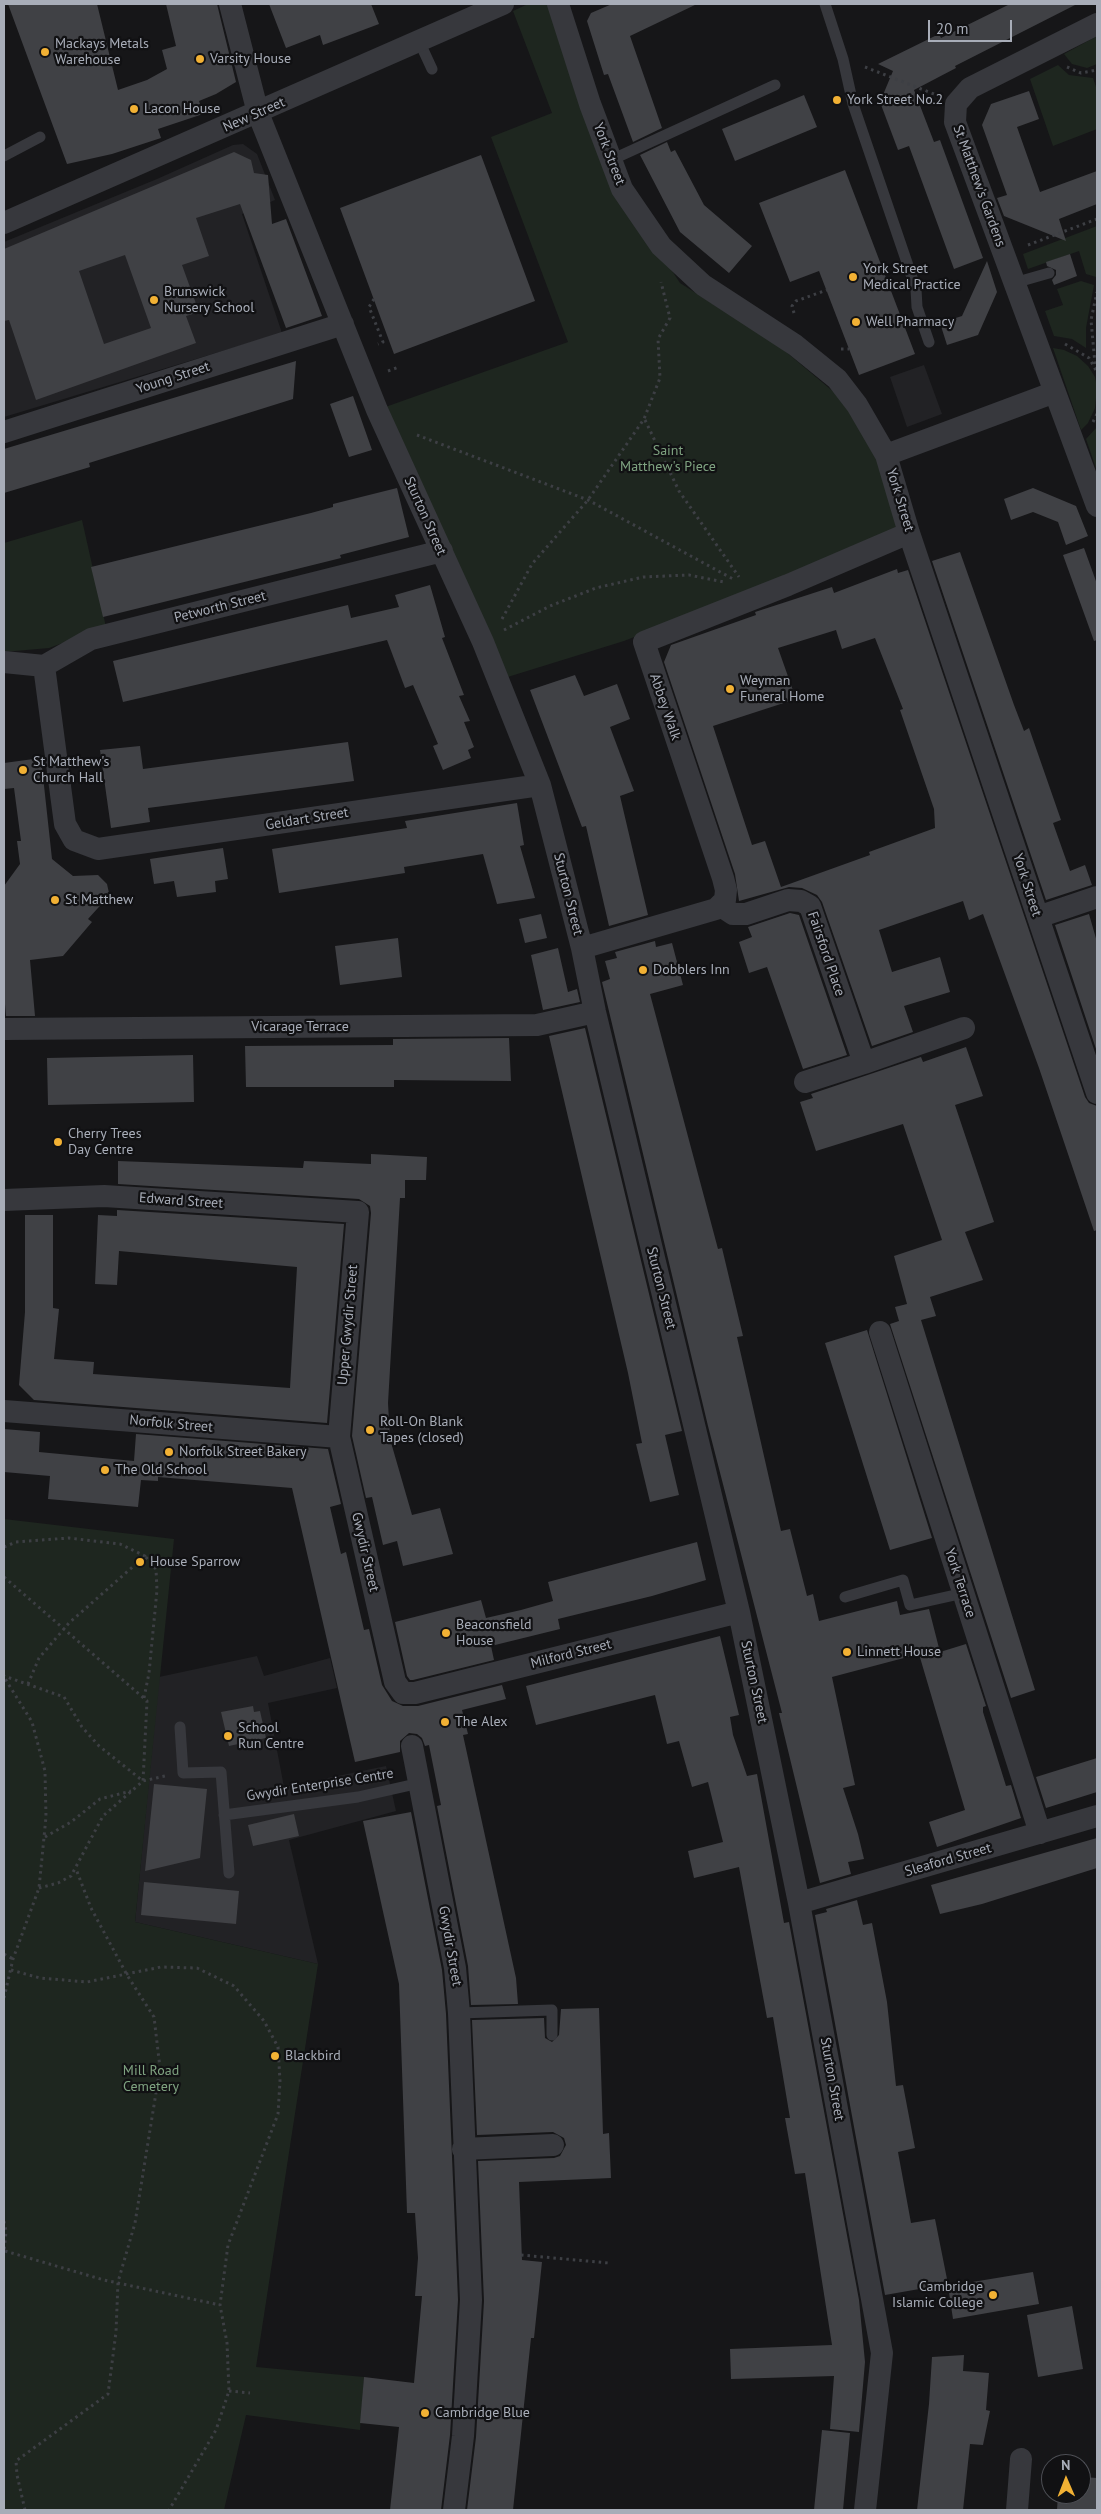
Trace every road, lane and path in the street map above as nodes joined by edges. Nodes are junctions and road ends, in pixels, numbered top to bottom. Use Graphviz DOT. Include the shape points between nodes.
graph roads {
  1 [pos="230,4"];
  2 [pos="503,4"];
  3 [pos="558,4"];
  4 [pos="825,4"];
  5 [pos="1097,24"];
  6 [pos="419,42"];
  7 [pos="843,59"];
  8 [pos="432,69"];
  9 [pos="775,85"];
  10 [pos="956,104"];
  11 [pos="258,113"];
  12 [pos="40,137"];
  13 [pos="4,156"];
  14 [pos="611,160"];
  15 [pos="6,217"];
  16 [pos="1097,219"];
  17 [pos="661,246"];
  18 [pos="1004,254"];
  19 [pos="1049,272"];
  20 [pos="1014,283"];
  21 [pos="827,290"];
  22 [pos="1097,292"];
  23 [pos="374,299"];
  24 [pos="343,324"];
  25 [pos="785,338"];
  26 [pos="929,342"];
  27 [pos="1037,345"];
  28 [pos="370,347"];
  29 [pos="1095,365"];
  30 [pos="1097,372"];
  31 [pos="1055,392"];
  32 [pos="644,419"];
  33 [pos="382,420"];
  34 [pos="4,432"];
  35 [pos="886,455"];
  36 [pos="588,500"];
  37 [pos="1096,502"];
  38 [pos="909,533"];
  39 [pos="442,551"];
  40 [pos="752,591"];
  41 [pos="487,640"];
  42 [pos="4,662"];
  43 [pos="44,666"];
  44 [pos="540,785"];
  45 [pos="1097,897"];
  46 [pos="721,906"];
  47 [pos="1038,917"];
  48 [pos="582,948"];
  49 [pos="595,1012"];
  50 [pos="964,1028"];
  51 [pos="4,1029"];
  52 [pos="864,1063"];
  53 [pos="805,1082"];
  54 [pos="1097,1092"];
  55 [pos="4,1200"];
  56 [pos="358,1212"];
  57 [pos="880,1332"];
  58 [pos="4,1410"];
  59 [pos="339,1437"];
  60 [pos="4,1547"];
  61 [pos="145,1556"];
  62 [pos="4,1577"];
  63 [pos="964,1593"];
  64 [pos="845,1597"];
  65 [pos="739,1612"];
  66 [pos="62,1630"];
  67 [pos="4,1676"];
  68 [pos="28,1684"];
  69 [pos="403,1693"];
  70 [pos="144,1698"];
  71 [pos="180,1727"];
  72 [pos="412,1746"];
  73 [pos="183,1773"];
  74 [pos="143,1780"];
  75 [pos="420,1783"];
  76 [pos="131,1791"];
  77 [pos="224,1816"];
  78 [pos="1097,1816"];
  79 [pos="1040,1833"];
  80 [pos="44,1837"];
  81 [pos="76,1869"];
  82 [pos="229,1873"];
  83 [pos="39,1888"];
  84 [pos="800,1903"];
  85 [pos="4,1954"];
  86 [pos="13,1959"];
  87 [pos="11,1970"];
  88 [pos="127,1975"];
  89 [pos="4,1998"];
  90 [pos="459,2013"];
  91 [pos="552,2035"];
  92 [pos="554,2145"];
  93 [pos="463,2150"];
  94 [pos="4,2221"];
  95 [pos="5,2252"];
  96 [pos="521,2255"];
  97 [pos="609,2263"];
  98 [pos="118,2282"];
  99 [pos="220,2305"];
  100 [pos="229,2391"];
  101 [pos="250,2393"];
  102 [pos="1021,2459"];
  103 [pos="24,2510"];
  104 [pos="169,2510"];
  105 [pos="454,2510"];
  106 [pos="866,2510"];
  107 [pos="1017,2510"];
  1 -- 11 [label="street, Sturton Street"];
  2 -- 6 [label="street, New Street"];
  3 -- 14 [label="street, York Street"];
  4 -- 7 [label="lane"];
  5 -- 10 [label="street, St Matthew's Gardens" via="970,88"];
  6 -- 8 [label="lane"];
  6 -- 11 [label="street, New Street"];
  7 -- 10 [label="path"];
  7 -- 26 [label="lane" via="854,104 916,289 917,307"];
  9 -- 14 [label="lane"];
  10 -- 18 [label="street, St Matthew's Gardens" via="955,122"];
  11 -- 15 [label="street, New Street"];
  11 -- 24 [label="street, Sturton Street"];
  12 -- 13 [label="lane"];
  14 -- 17 [label="street, York Street" via="622,189"];
  16 -- 18 [label="path"];
  17 -- 25 [label="street, York Street" via="703,285"];
  17 -- 32 [label="path" via="656,264 670,318 658,339 660,378"];
  18 -- 20 [label="street, St Matthew's Gardens"];
  19 -- 20 [label="lane"];
  20 -- 27 [label="street, St Matthew's Gardens"];
  21 -- 25 [label="path" via="796,301 792,306 798,324"];
  22 -- 29 [label="path" via="1091,320"];
  23 -- 28 [label="path" via="369,307 383,342"];
  24 -- 33 [label="street, Sturton Street"];
  24 -- 34 [label="street, Young Street"];
  25 -- 35 [label="street, York Street" via="837,379 857,405"];
  27 -- 29 [label="path" via="1050,342 1064,344"];
  27 -- 31 [label="street, St Matthew's Gardens"];
  29 -- 30 [label="path"];
  31 -- 35 [label="street"];
  31 -- 37 [label="street, St Matthew's Gardens"];
  32 -- 36 [label="path"];
  32 -- 40 [label="path" via="679,491"];
  33 -- 36 [label="path"];
  33 -- 39 [label="street, Sturton Street"];
  35 -- 38 [label="street, York Street"];
  36 -- 40 [label="path"];
  36 -- 41 [label="path" via="532,564"];
  38 -- 40 [label="street, Abbey Walk"];
  38 -- 47 [label="street, York Street"];
  39 -- 41 [label="street, Sturton Street"];
  39 -- 43 [label="street, Petworth Street" via="91,639"];
  40 -- 41 [label="path" via="689,576 643,577 596,588 550,606"];
  40 -- 46 [label="street, Abbey Walk" via="644,642 723,878 726,890"];
  41 -- 44 [label="street, Sturton Street"];
  42 -- 43 [label="street"];
  43 -- 44 [label="street, Geldart Street" via="65,824 74,840 98,849"];
  44 -- 48 [label="street, Sturton Street"];
  45 -- 47 [label="street"];
  46 -- 48 [label="street"];
  46 -- 52 [label="street, Fairsford Place" via="733,914 746,914 788,900 801,900 810,906"];
  47 -- 54 [label="street, York Street"];
  48 -- 49 [label="street, Sturton Street"];
  49 -- 51 [label="street, Vicarage Terrace" via="537,1025"];
  49 -- 65 [label="street, Sturton Street"];
  50 -- 52 [label="street"];
  52 -- 53 [label="street"];
  55 -- 56 [label="street, Edward Street" via="104,1196"];
  56 -- 59 [label="street, Upper Gwydir Street"];
  57 -- 63 [label="street, York Terrace"];
  58 -- 59 [label="street, Norfolk Street"];
  59 -- 69 [label="street, Gwydir Street" via="395,1682"];
  60 -- 61 [label="path" via="16,1542 70,1538 120,1544"];
  61 -- 66 [label="path"];
  61 -- 70 [label="path" via="156,1570 157,1590 150,1673"];
  62 -- 66 [label="path"];
  63 -- 64 [label="lane" via="910,1605 903,1580"];
  63 -- 79 [label="street, York Terrace"];
  65 -- 69 [label="street, Milford Street" via="416,1693"];
  65 -- 84 [label="street, Sturton Street"];
  66 -- 68 [label="path" via="39,1658"];
  66 -- 70 [label="path"];
  67 -- 68 [label="path"];
  67 -- 80 [label="path" via="32,1722 45,1771"];
  68 -- 74 [label="path" via="64,1696 99,1746"];
  70 -- 74 [label="path" via="148,1715"];
  71 -- 73 [label="lane"];
  72 -- 75 [label="street, Gwydir Street"];
  73 -- 74 [label="path"];
  73 -- 77 [label="lane" via="221,1772"];
  74 -- 76 [label="path"];
  75 -- 77 [label="lane, Gwydir Enterprise Centre" via="358,1797"];
  75 -- 90 [label="street, Gwydir Street" via="455,1968"];
  76 -- 80 [label="path" via="100,1799 71,1822"];
  76 -- 81 [label="path" via="103,1816"];
  77 -- 82 [label="lane"];
  78 -- 79 [label="street, Sleaford Street"];
  79 -- 84 [label="street, Sleaford Street"];
  80 -- 83 [label="path"];
  81 -- 83 [label="path" via="58,1883"];
  81 -- 88 [label="path" via="91,1908"];
  83 -- 86 [label="path"];
  84 -- 106 [label="street, Sturton Street" via="882,2352"];
  85 -- 86 [label="path"];
  86 -- 87 [label="path"];
  87 -- 88 [label="path" via="40,1978 87,1982"];
  87 -- 89 [label="path"];
  88 -- 98 [label="path" via="154,2017 160,2068 135,2223"];
  88 -- 99 [label="path" via="161,1967 197,1968 234,1986 264,2021 278,2047 278,2114 228,2245"];
  90 -- 91 [label="lane" via="552,2010"];
  90 -- 93 [label="street, Gwydir Street"];
  92 -- 93 [label="street"];
  93 -- 105 [label="street, Gwydir Street" via="471,2300 463,2436"];
  94 -- 95 [label="path"];
  95 -- 98 [label="path"];
  96 -- 97 [label="path"];
  98 -- 99 [label="path"];
  98 -- 103 [label="path" via="108,2394 16,2461"];
  99 -- 100 [label="path" via="227,2342"];
  100 -- 101 [label="path"];
  100 -- 104 [label="path" via="216,2430"];
  102 -- 107 [label="street"];
}
